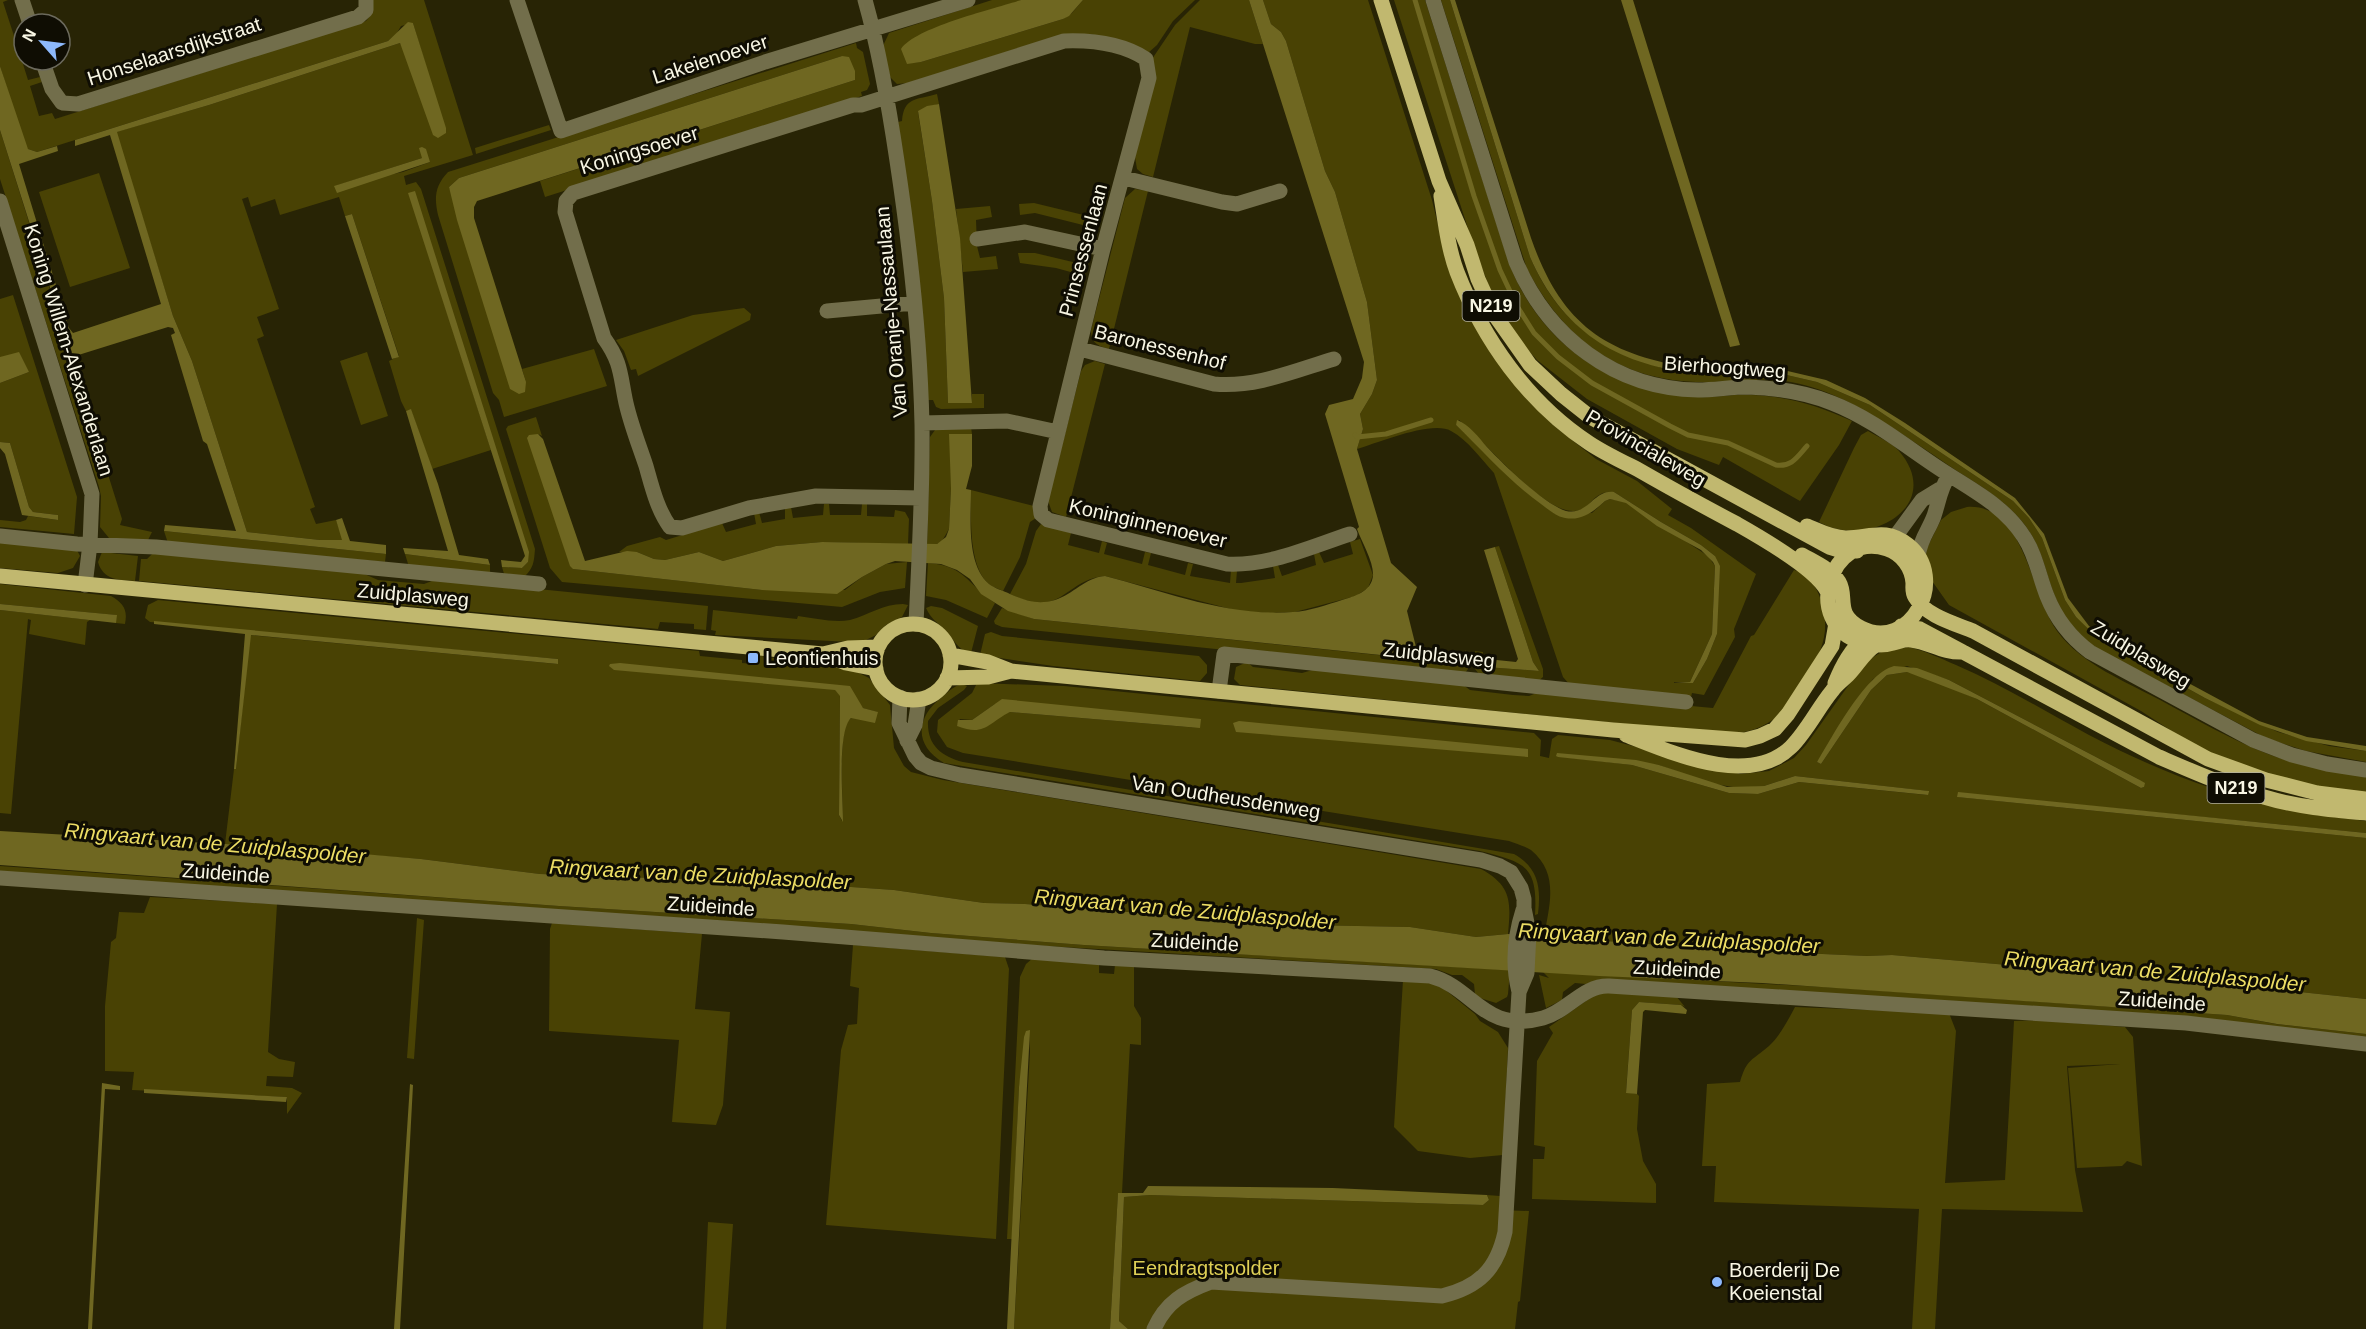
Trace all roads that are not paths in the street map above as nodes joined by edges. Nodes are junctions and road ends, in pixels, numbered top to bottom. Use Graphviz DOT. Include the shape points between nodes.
graph roads {
  1 [pos="517,0"];
  2 [pos="865,0"];
  3 [pos="968,0"];
  4 [pos="1381,0"];
  5 [pos="1433,0"];
  6 [pos="366,5"];
  7 [pos="873,30"];
  8 [pos="46,72"];
  9 [pos="1149,78"];
  10 [pos="887,96"];
  11 [pos="1124,178"];
  12 [pos="1439,181"];
  13 [pos="1280,191"];
  14 [pos="0,201"];
  15 [pos="977,239"];
  16 [pos="1103,249"];
  17 [pos="914,303"];
  18 [pos="827,311"];
  19 [pos="1080,349"];
  20 [pos="1334,359"];
  21 [pos="922,423"];
  22 [pos="1058,432"];
  23 [pos="1949,475"];
  24 [pos="1940,489"];
  25 [pos="921,498"];
  26 [pos="1041,514"];
  27 [pos="1350,534"];
  28 [pos="0,536"];
  29 [pos="1763,539"];
  30 [pos="1891,543"];
  31 [pos="90,544"];
  32 [pos="1857,544"];
  33 [pos="1918,556"];
  34 [pos="1832,574"];
  35 [pos="0,576"];
  36 [pos="538,584"];
  37 [pos="85,585"];
  38 [pos="1926,586"];
  39 [pos="1827,591"];
  40 [pos="1921,604"];
  41 [pos="1836,623"];
  42 [pos="916,624"];
  43 [pos="1973,631"];
  44 [pos="1902,633"];
  45 [pos="1875,638"];
  46 [pos="1859,642"];
  47 [pos="878,647"];
  48 [pos="823,654"];
  49 [pos="950,655"];
  50 [pos="876,669"];
  51 [pos="1011,671"];
  52 [pos="947,678"];
  53 [pos="1833,689"];
  54 [pos="1219,691"];
  55 [pos="900,698"];
  56 [pos="919,699"];
  57 [pos="1686,702"];
  58 [pos="1613,730"];
  59 [pos="907,741"];
  60 [pos="2366,770"];
  61 [pos="2366,799"];
  62 [pos="2366,813"];
  63 [pos="0,878"];
  64 [pos="1518,1020"];
  65 [pos="2366,1044"];
  66 [pos="1154,1329"];
  1 -- 7 [label="street, Lakeienoever" via="561,131"];
  2 -- 7 [label="street, Van Oranje-Nassaulaan"];
  3 -- 7 [label="street, Lakeienoever"];
  4 -- 12 [label="main road, Provincialeweg / N219"];
  5 -- 23 [label="street, Bierhoogtweg" via="1516,262 1532,296 1565,336 1602,364 1653,383 1698,390 1775,389 1830,402 1865,419"];
  6 -- 8 [label="street, Honselaarsdijkstraat" via="358,17 78,104 62,104"];
  7 -- 10 [label="street, Van Oranje-Nassaulaan"];
  9 -- 10 [label="street, Koningsoever" via="1146,59 1134,52 1085,40 1064,41"];
  9 -- 11 [label="street, Prinsessenlaan"];
  10 -- 17 [label="street, Van Oranje-Nassaulaan"];
  10 -- 25 [label="street, Koningsoever" via="573,193 564,206 604,338 623,378 626,404 661,515 670,526 682,528 749,508 816,496"];
  11 -- 13 [label="street" via="1237,204"];
  11 -- 16 [label="street, Prinsessenlaan"];
  12 -- 29 [label="main road, Provincialeweg / N219" via="1445,227 1457,271 1479,321 1515,376 1558,419 1589,443"];
  12 -- 32 [label="main road, Provincialeweg / N219" via="1494,314 1530,365 1561,394 1590,417 1773,518 1798,522"];
  14 -- 31 [label="street, Koning Willem-Alexanderlaan" via="90,486"];
  15 -- 16 [label="street" via="1025,232"];
  16 -- 19 [label="street, Prinsessenlaan"];
  17 -- 18 [label="street"];
  17 -- 21 [label="street, Van Oranje-Nassaulaan"];
  19 -- 20 [label="street, Baronessenhof" via="1232,386"];
  19 -- 22 [label="street, Prinsessenlaan"];
  21 -- 22 [label="street" via="1007,421"];
  21 -- 25 [label="street, Van Oranje-Nassaulaan"];
  22 -- 26 [label="street, Prinsessenlaan"];
  23 -- 24 [label="street"];
  23 -- 60 [label="street, Zuidplasweg" via="2016,525 2033,553 2052,610 2067,632 2090,652 2253,740 2292,755"];
  24 -- 30 [label="street" via="1922,500"];
  24 -- 33 [label="street"];
  25 -- 42 [label="street, Van Oranje-Nassaulaan"];
  26 -- 27 [label="street, Koninginnenoever" via="1047,520 1227,564 1266,561"];
  28 -- 31 [label="street, Zuidplasweg"];
  29 -- 34 [label="main road, Provincialeweg / N219" via="1798,552"];
  29 -- 39 [label="main road, Provincialeweg / N219" via="1812,572"];
  30 -- 32 [label="main road, N219" via="1874,534"];
  30 -- 33 [label="main road" via="1908,545"];
  30 -- 40 [label="main road" via="1909,568 1912,591"];
  31 -- 36 [label="street, Zuidplasweg"];
  31 -- 37 [label="street, Koning Willem-Alexanderlaan"];
  32 -- 34 [label="main road"];
  33 -- 38 [label="main road, N219"];
  34 -- 39 [label="main road"];
  34 -- 45 [label="main road" via="1840,584 1846,615"];
  35 -- 37 [label="main road, Zuidplasweg"];
  37 -- 48 [label="main road, Zuidplasweg"];
  38 -- 40 [label="main road"];
  38 -- 43 [label="main road, N219" via="1941,606"];
  39 -- 41 [label="main road, N219"];
  40 -- 43 [label="main road, N219" via="1946,621"];
  40 -- 44 [label="main road"];
  41 -- 46 [label="main road, N219"];
  41 -- 58 [label="main road" via="1832,646 1802,696 1775,729 1744,740"];
  42 -- 47 [label="main road" via="893,630"];
  42 -- 49 [label="main road" via="938,633"];
  43 -- 61 [label="main road, N219" via="2208,759 2266,780 2318,793"];
  44 -- 45 [label="main road, N219" via="1892,643"];
  44 -- 62 [label="main road, N219" via="1951,653 1963,652 2199,775 2266,798"];
  45 -- 46 [label="main road, N219"];
  45 -- 53 [label="main road"];
  46 -- 53 [label="main road" via="1841,668"];
  47 -- 48 [label="main road, Zuidplasweg"];
  47 -- 50 [label="main road"];
  48 -- 50 [label="main road, Zuidplasweg"];
  49 -- 51 [label="main road"];
  49 -- 52 [label="main road"];
  50 -- 55 [label="main road" via="884,686"];
  51 -- 52 [label="main road" via="988,677"];
  51 -- 54 [label="main road"];
  52 -- 56 [label="main road" via="936,692"];
  53 -- 58 [label="main road" via="1792,746 1773,761 1758,765 1728,767"];
  54 -- 57 [label="street, Zuidplasweg" via="1224,654"];
  54 -- 58 [label="main road"];
  55 -- 56 [label="main road"];
  55 -- 59 [label="street, Van Oudheusdenweg" via="899,723"];
  56 -- 59 [label="street" via="915,725"];
  59 -- 64 [label="street, Van Oudheusdenweg" via="921,763 960,775 1500,866 1510,872 1524,899"];
  63 -- 64 [label="street, Zuideinde" via="1104,958 1430,976 1442,979 1488,1014"];
  64 -- 65 [label="street, Zuideinde" via="1550,1016 1596,987 1610,986 2186,1023"];
  64 -- 66 [label="street, Van Oudheusdenweg" via="1505,1232 1499,1255 1484,1276 1465,1289 1442,1296 1211,1282 1168,1305"];
}
